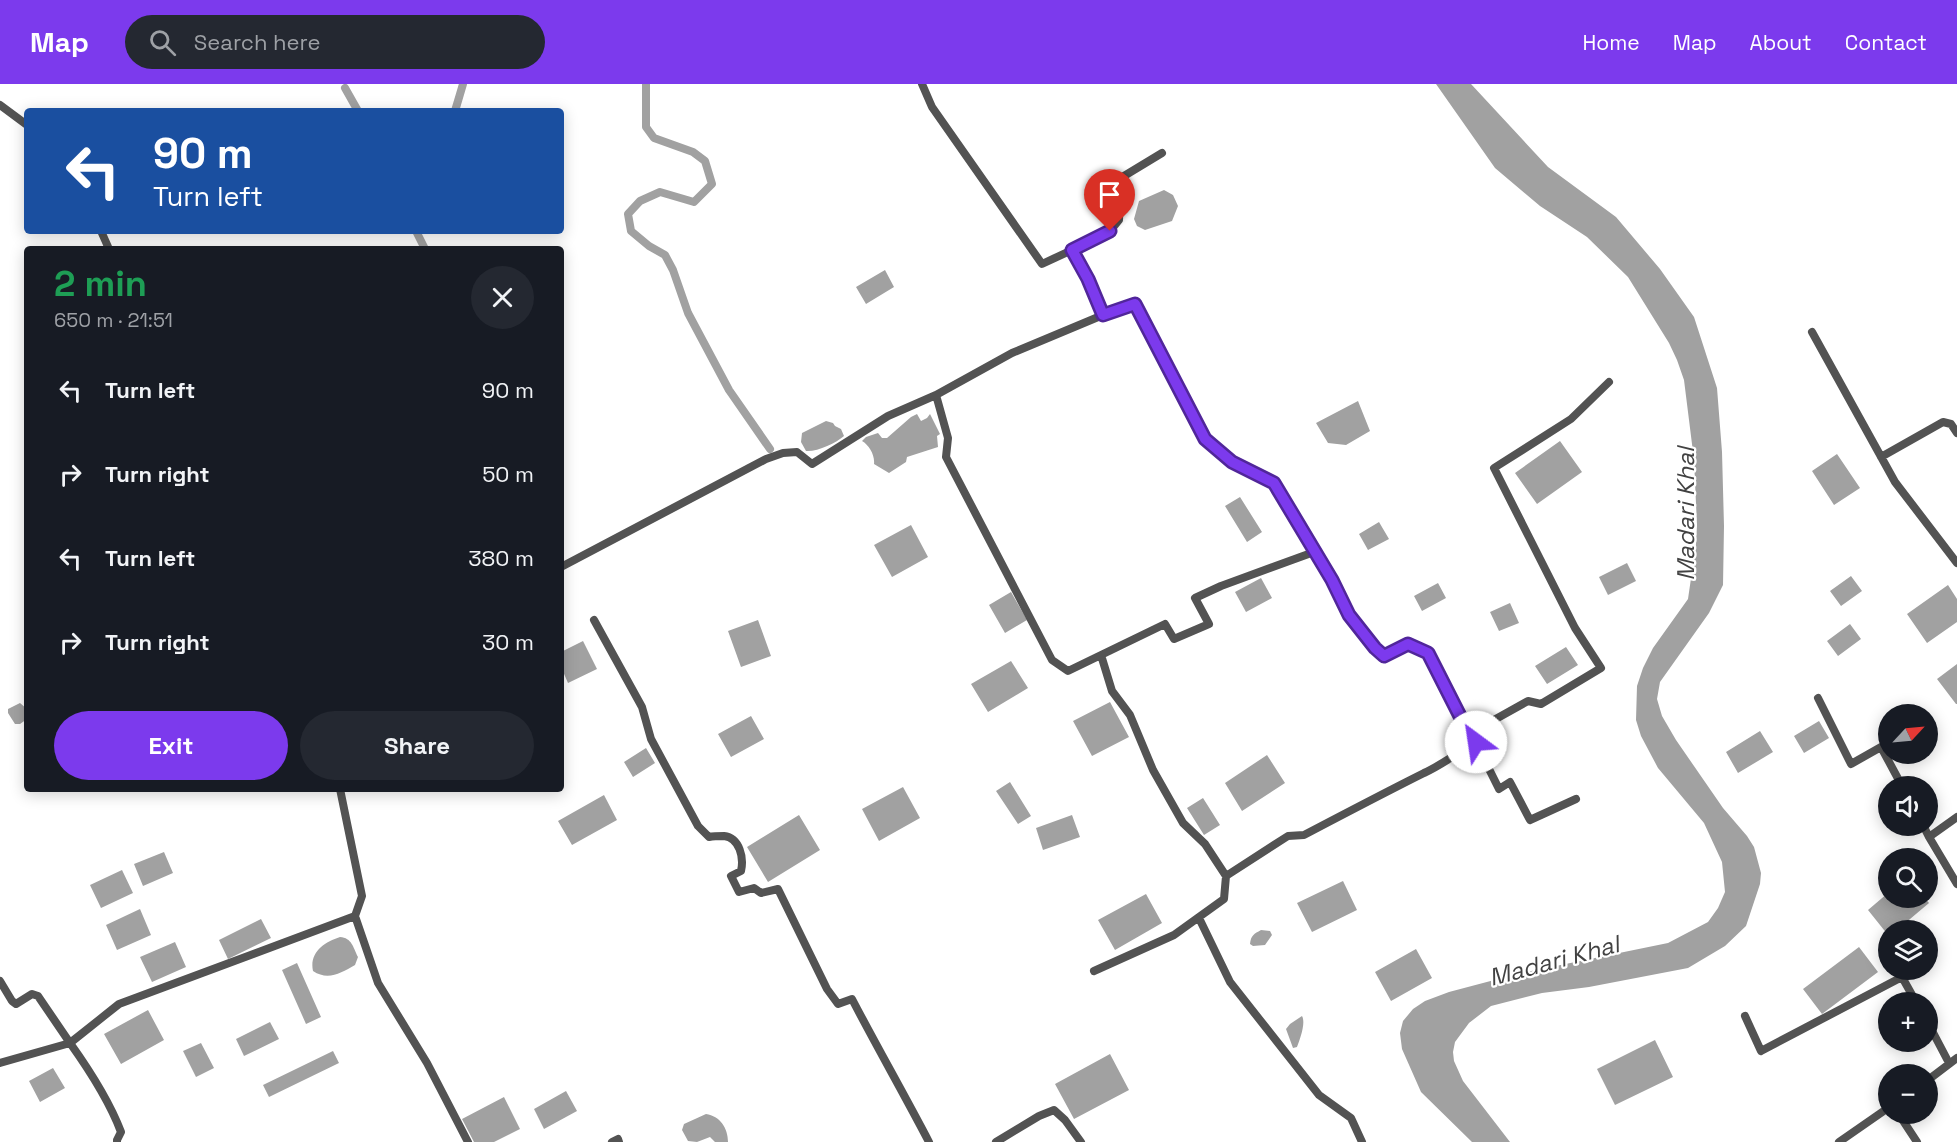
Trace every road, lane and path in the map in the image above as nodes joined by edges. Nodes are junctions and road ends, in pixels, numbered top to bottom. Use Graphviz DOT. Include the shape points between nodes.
graph roads {
  1 [pos="922,84"];
  2 [pos="0,105"];
  3 [pos="24,123"];
  4 [pos="1162,153"];
  5 [pos="1072,250"];
  6 [pos="1103,315"];
  7 [pos="1812,332"];
  8 [pos="1609,382"];
  9 [pos="936,395"];
  10 [pos="1957,433"];
  11 [pos="1881,457"];
  12 [pos="1314,552"];
  13 [pos="1957,563"];
  14 [pos="564,565"];
  15 [pos="594,620"];
  16 [pos="1101,655"];
  17 [pos="1818,698"];
  18 [pos="1476,742"];
  19 [pos="1897,776"];
  20 [pos="341,792"];
  21 [pos="1576,799"];
  22 [pos="1957,817"];
  23 [pos="1929,837"];
  24 [pos="1226,876"];
  25 [pos="1957,884"];
  26 [pos="355,916"];
  27 [pos="1199,918"];
  28 [pos="1094,971"];
  29 [pos="0,981"];
  30 [pos="1910,992"];
  31 [pos="1745,1016"];
  32 [pos="1938,1042"];
  33 [pos="70,1043"];
  34 [pos="1957,1058"];
  35 [pos="0,1063"];
  36 [pos="1949,1063"];
  37 [pos="1938,1072"];
  38 [pos="1878,1115"];
  39 [pos="1905,1124"];
  40 [pos="117,1142"];
  41 [pos="468,1142"];
  42 [pos="612,1142"];
  43 [pos="619,1142"];
  44 [pos="929,1142"];
  45 [pos="996,1142"];
  46 [pos="1082,1142"];
  47 [pos="1362,1142"];
  48 [pos="1839,1142"];
  49 [pos="1917,1142"];
  1 -- 5 [label="street" via="932,107 1042,264"];
  2 -- 3 [label="street"];
  4 -- 5 [label="street" via="1124,176 1119,219 1110,231"];
  5 -- 6 [label="street"];
  6 -- 9 [label="street" via="1012,352"];
  6 -- 12 [label="street" via="1135,304 1205,439 1232,462 1274,483"];
  7 -- 11 [label="street"];
  8 -- 18 [label="street" via="1571,419 1494,468 1575,628 1601,668 1541,704 1528,701 1476,730"];
  9 -- 14 [label="street" via="888,416 813,464 797,452 766,459"];
  9 -- 16 [label="street" via="948,438 945,457 1053,660 1068,671"];
  10 -- 11 [label="street" via="1951,424 1943,422"];
  11 -- 13 [label="street" via="1895,482"];
  12 -- 16 [label="street" via="1195,598 1209,624 1174,639 1165,624"];
  12 -- 18 [label="street" via="1349,615 1384,656 1408,644 1428,653"];
  15 -- 44 [label="street" via="642,707 651,739 698,826 709,837 730,838 740,851 744,862 741,871 731,876 739,892 778,889 827,989 838,1004 852,999"];
  16 -- 24 [label="street" via="1112,692 1130,715 1153,770 1183,823 1204,844"];
  17 -- 19 [label="street" via="1851,764 1881,747"];
  18 -- 21 [label="street" via="1498,789 1510,782 1530,820"];
  18 -- 24 [label="street" via="1304,835 1288,836"];
  20 -- 26 [label="street" via="362,896"];
  22 -- 23 [label="street"];
  23 -- 25 [label="street"];
  24 -- 27 [label="street" via="1224,899"];
  26 -- 33 [label="street" via="119,1004"];
  26 -- 41 [label="street" via="378,983"];
  27 -- 28 [label="street" via="1174,935"];
  27 -- 47 [label="street" via="1230,982 1319,1095 1350,1118"];
  29 -- 33 [label="street" via="16,1004 32,994 38,996"];
  30 -- 31 [label="street" via="1902,977 1761,1051"];
  32 -- 36 [label="street"];
  33 -- 35 [label="street"];
  33 -- 40 [label="street" via="113,1114 121,1132"];
  34 -- 36 [label="street"];
  36 -- 37 [label="street"];
  38 -- 48 [label="street"];
  39 -- 49 [label="street"];
  42 -- 43 [label="street" via="618,1138"];
  45 -- 46 [label="street" via="1054,1110"];
}
